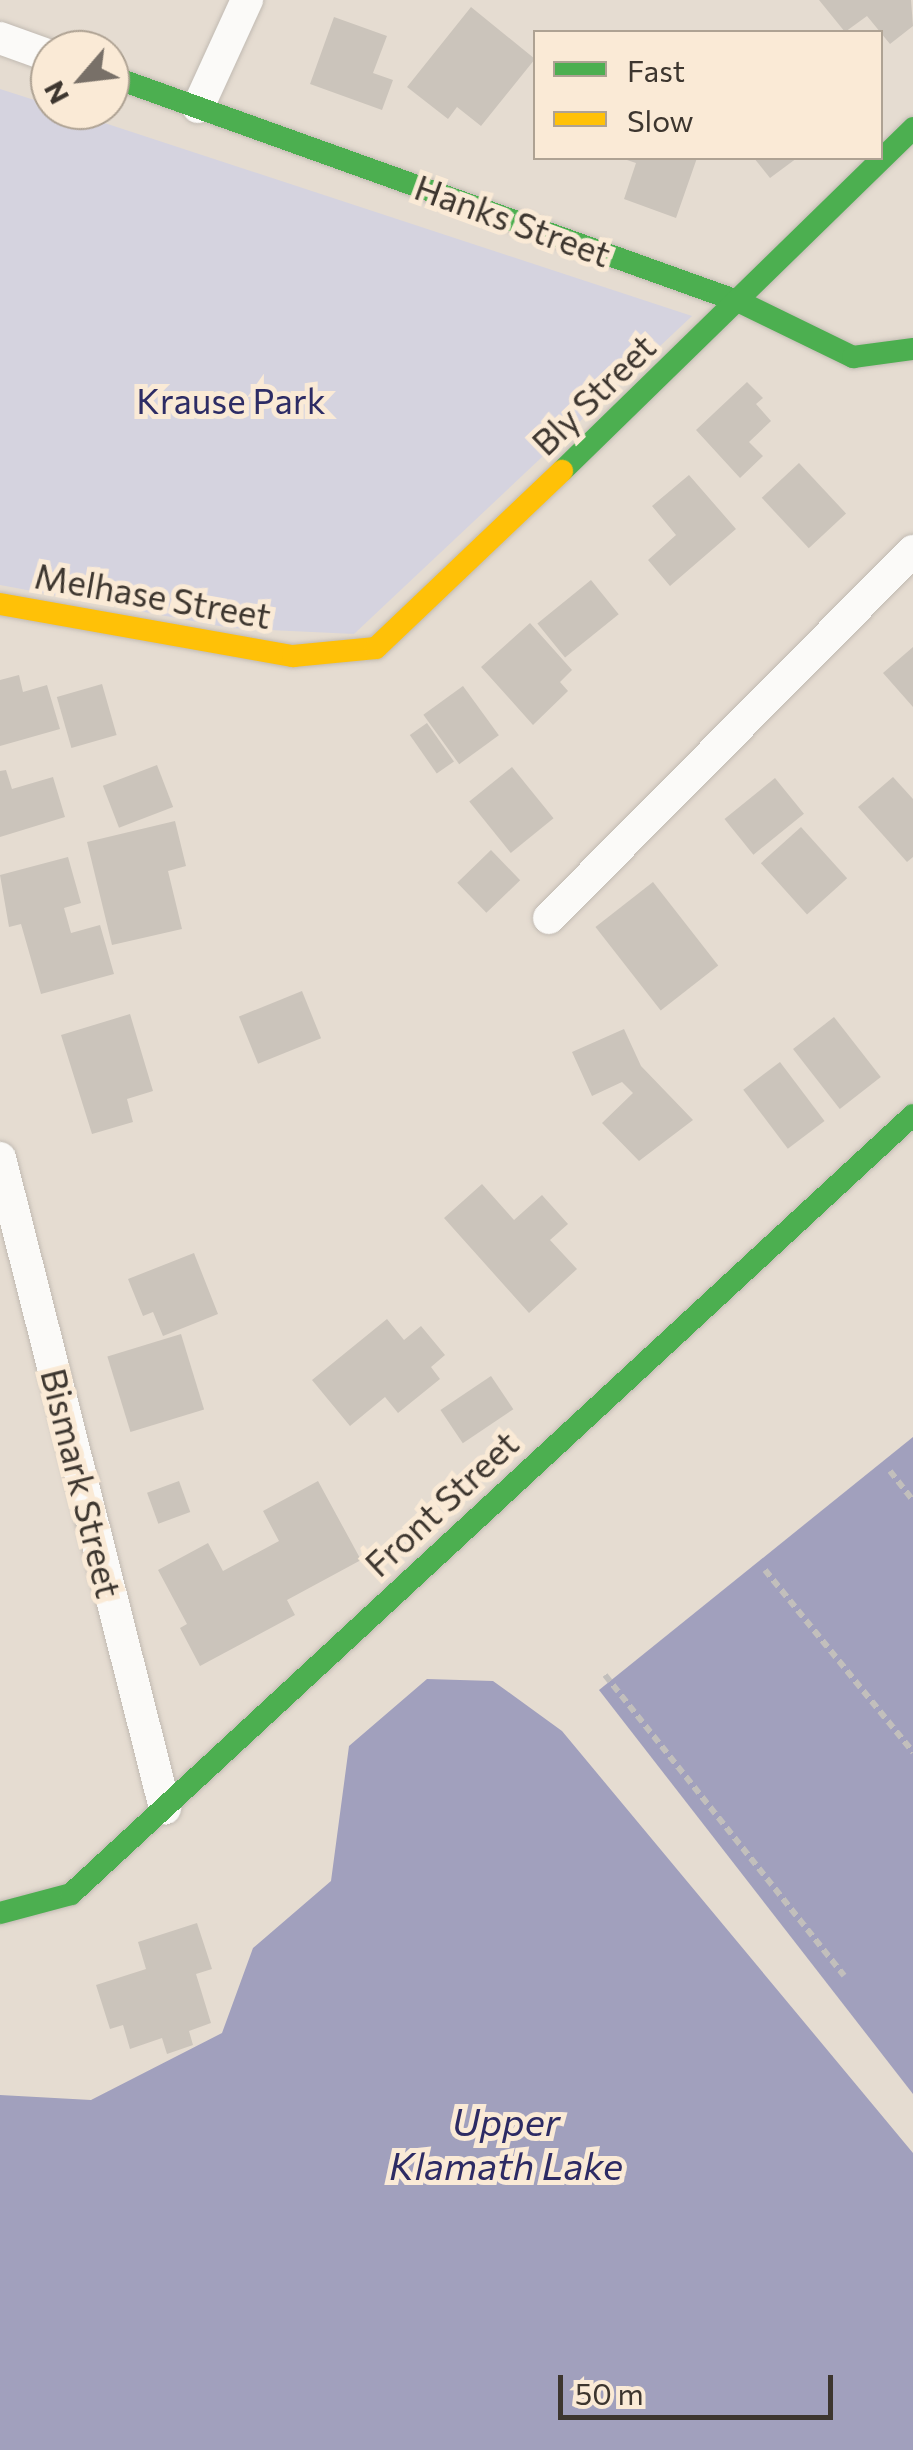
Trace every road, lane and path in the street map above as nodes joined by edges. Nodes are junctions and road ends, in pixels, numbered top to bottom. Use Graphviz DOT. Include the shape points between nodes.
graph roads {
  1 [pos="247,0"];
  2 [pos="0,38"];
  3 [pos="30,49"];
  4 [pos="130,83"];
  5 [pos="198,106"];
  6 [pos="913,128"];
  7 [pos="883,158"];
  8 [pos="881,160"];
  9 [pos="740,302"];
  10 [pos="913,349"];
  11 [pos="913,550"];
  12 [pos="0,604"];
  13 [pos="294,656"];
  14 [pos="550,918"];
  15 [pos="913,1115"];
  16 [pos="0,1158"];
  17 [pos="890,1471"];
  18 [pos="913,1500"];
  19 [pos="765,1570"];
  20 [pos="605,1675"];
  21 [pos="913,1752"];
  22 [pos="165,1808"];
  23 [pos="0,1913"];
  24 [pos="844,1975"];
  1 -- 5 [label="street"];
  2 -- 3 [label="street"];
  4 -- 5 [label="street, Hanks Street"];
  5 -- 9 [label="street, Hanks Street"];
  6 -- 7 [label="street, Bly Street"];
  8 -- 9 [label="street, Bly Street"];
  9 -- 10 [label="street, Hanks Street" via="853,357"];
  9 -- 13 [label="street, Bly Street" via="376,648"];
  11 -- 14 [label="street"];
  12 -- 13 [label="street, Melhase Street"];
  15 -- 22 [label="street, Front Street"];
  16 -- 22 [label="street, Bismark Street"];
  17 -- 18 [label="path"];
  19 -- 21 [label="path"];
  20 -- 24 [label="path"];
  22 -- 23 [label="street, Front Street" via="71,1894"];
}
